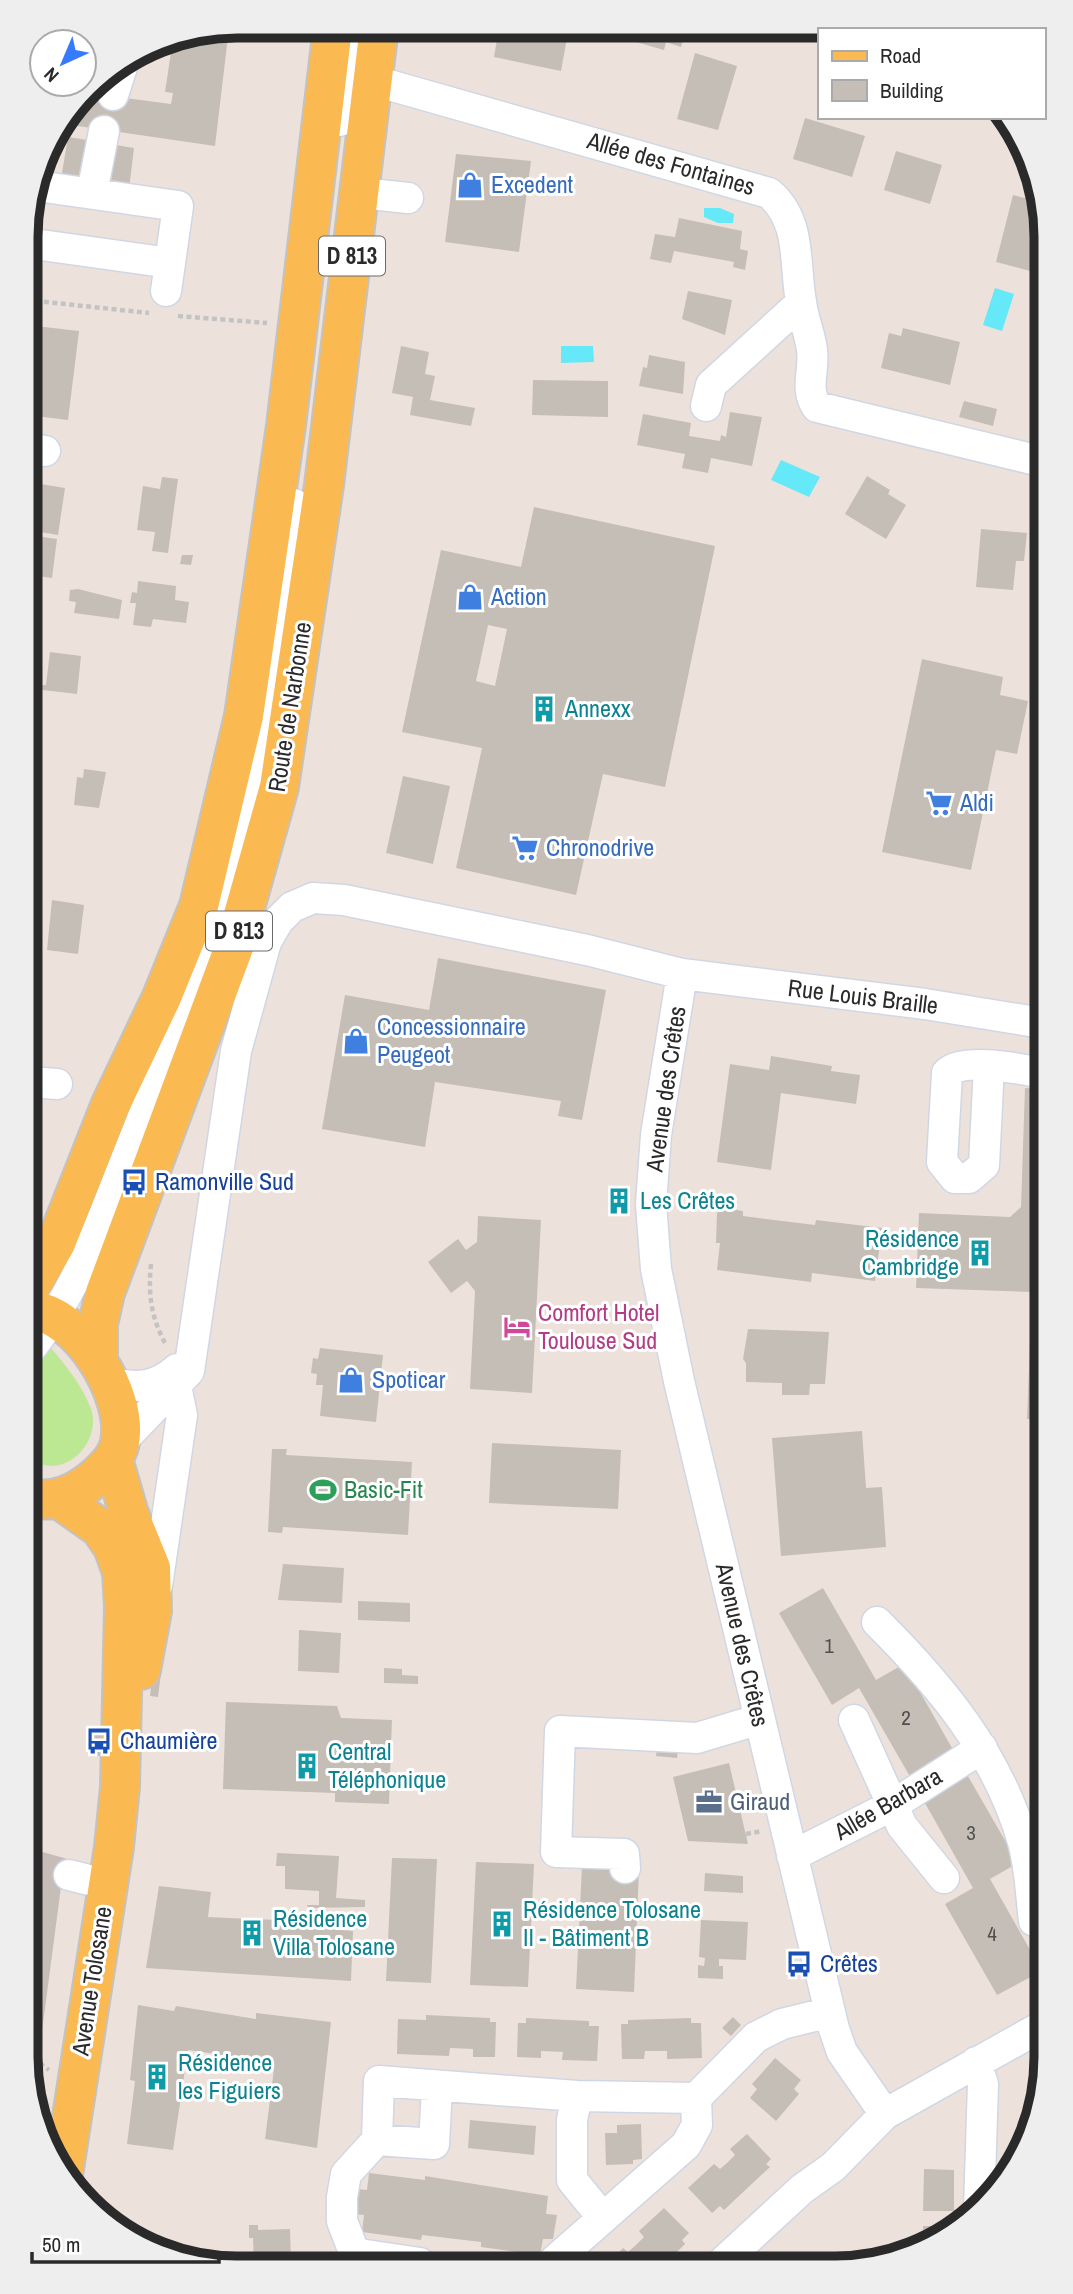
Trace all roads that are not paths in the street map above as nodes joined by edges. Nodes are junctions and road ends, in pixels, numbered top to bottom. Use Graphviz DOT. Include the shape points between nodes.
graph roads {
  1 [pos="330,38"];
  2 [pos="353,38"];
  3 [pos="378,38"];
  4 [pos="118,78"];
  5 [pos="375,81"];
  6 [pos="113,95"];
  7 [pos="104,131"];
  8 [pos="45,187"];
  9 [pos="361,193"];
  10 [pos="92,194"];
  11 [pos="408,198"];
  12 [pos="39,246"];
  13 [pos="801,303"];
  14 [pos="706,406"];
  15 [pos="1034,460"];
  16 [pos="682,974"];
  17 [pos="1034,1022"];
  18 [pos="989,1066"];
  19 [pos="1034,1072"];
  20 [pos="38,1273"];
  21 [pos="43,1314"];
  22 [pos="183,1368"];
  23 [pos="104,1372"];
  24 [pos="117,1451"];
  25 [pos="45,1498"];
  26 [pos="152,1611"];
  27 [pos="877,1622"];
  28 [pos="760,1719"];
  29 [pos="853,1720"];
  30 [pos="982,1748"];
  31 [pos="120,1787"];
  32 [pos="891,1806"];
  33 [pos="792,1856"];
  34 [pos="625,1868"];
  35 [pos="944,1878"];
  36 [pos="1034,1921"];
  37 [pos="830,2012"];
  38 [pos="1034,2031"];
  39 [pos="970,2066"];
  40 [pos="437,2087"];
  41 [pos="577,2096"];
  42 [pos="696,2098"];
  43 [pos="880,2106"];
  44 [pos="377,2140"];
  45 [pos="66,2157"];
  46 [pos="980,2193"];
  47 [pos="603,2218"];
  48 [pos="373,2256"];
  49 [pos="560,2256"];
  50 [pos="729,2256"];
  1 -- 20 [label="main road, Route de Narbonne / D 813" via="286,426 244,716 199,906 111,1104 56,1243"];
  2 -- 21 [label="street" via="266,716 247,813 220,910 86,1261"];
  3 -- 5 [label="main road, Route de Narbonne / D 813"];
  4 -- 6 [label="street"];
  5 -- 9 [label="main road, Route de Narbonne / D 813"];
  5 -- 13 [label="street, Allée des Fontaines" via="769,193 783,205 793,224"];
  7 -- 10 [label="street"];
  8 -- 10 [label="street"];
  9 -- 11 [label="street"];
  9 -- 23 [label="main road, Route de Narbonne / D 813" via="279,787 234,947 105,1293 98,1324"];
  10 -- 12 [label="street" via="178,206 168,277"];
  13 -- 14 [label="street" via="711,385"];
  13 -- 15 [label="street, Allée des Fontaines" via="812,351 809,395 817,407"];
  16 -- 17 [label="street, Rue Louis Braille"];
  16 -- 22 [label="street, Avenue des Crêtes" via="344,900 313,898 292,907 266,942 236,1051"];
  16 -- 28 [label="street, Avenue des Crêtes" via="656,1135 651,1204 656,1269"];
  18 -- 19 [label="street"];
  21 -- 23 [label="main road, D 813"];
  22 -- 23 [label="street" via="144,1387"];
  22 -- 24 [label="street"];
  22 -- 26 [label="street, Avenue Tolosane" via="182,1415"];
  23 -- 24 [label="main road, D 813" via="120,1409"];
  24 -- 25 [label="main road" via="76,1491"];
  24 -- 26 [label="main road, Avenue Tolosane" via="129,1514 150,1568"];
  25 -- 31 [label="main road, Avenue Tolosane" via="100,1528 122,1572"];
  26 -- 31 [label="main road, Avenue Tolosane"];
  27 -- 30 [label="street" via="931,1676"];
  28 -- 33 [label="street, Avenue des Crêtes"];
  28 -- 34 [label="street" via="697,1738 560,1731 556,1852 624,1854"];
  29 -- 32 [label="street"];
  30 -- 32 [label="street, Allée Barbara"];
  30 -- 36 [label="street" via="1004,1789 1023,1844"];
  31 -- 45 [label="main road, Avenue Tolosane"];
  32 -- 33 [label="street, Allée Barbara"];
  32 -- 35 [label="street"];
  33 -- 37 [label="street, Avenue des Crêtes"];
  37 -- 42 [label="street" via="782,2024 756,2037"];
  37 -- 43 [label="street, Avenue des Crêtes" via="842,2052"];
  38 -- 39 [label="street"];
  39 -- 43 [label="street" via="908,2100"];
  39 -- 46 [label="street" via="984,2084"];
  40 -- 41 [label="street"];
  40 -- 44 [label="street" via="434,2144"];
  40 -- 44 [label="street" via="379,2081"];
  41 -- 42 [label="street"];
  41 -- 47 [label="street" via="572,2119 572,2180"];
  42 -- 47 [label="street" via="697,2125 686,2145"];
  43 -- 50 [label="street" via="832,2167"];
  44 -- 48 [label="street" via="345,2175 341,2221 352,2247 359,2254"];
  47 -- 49 [label="street"];
}
